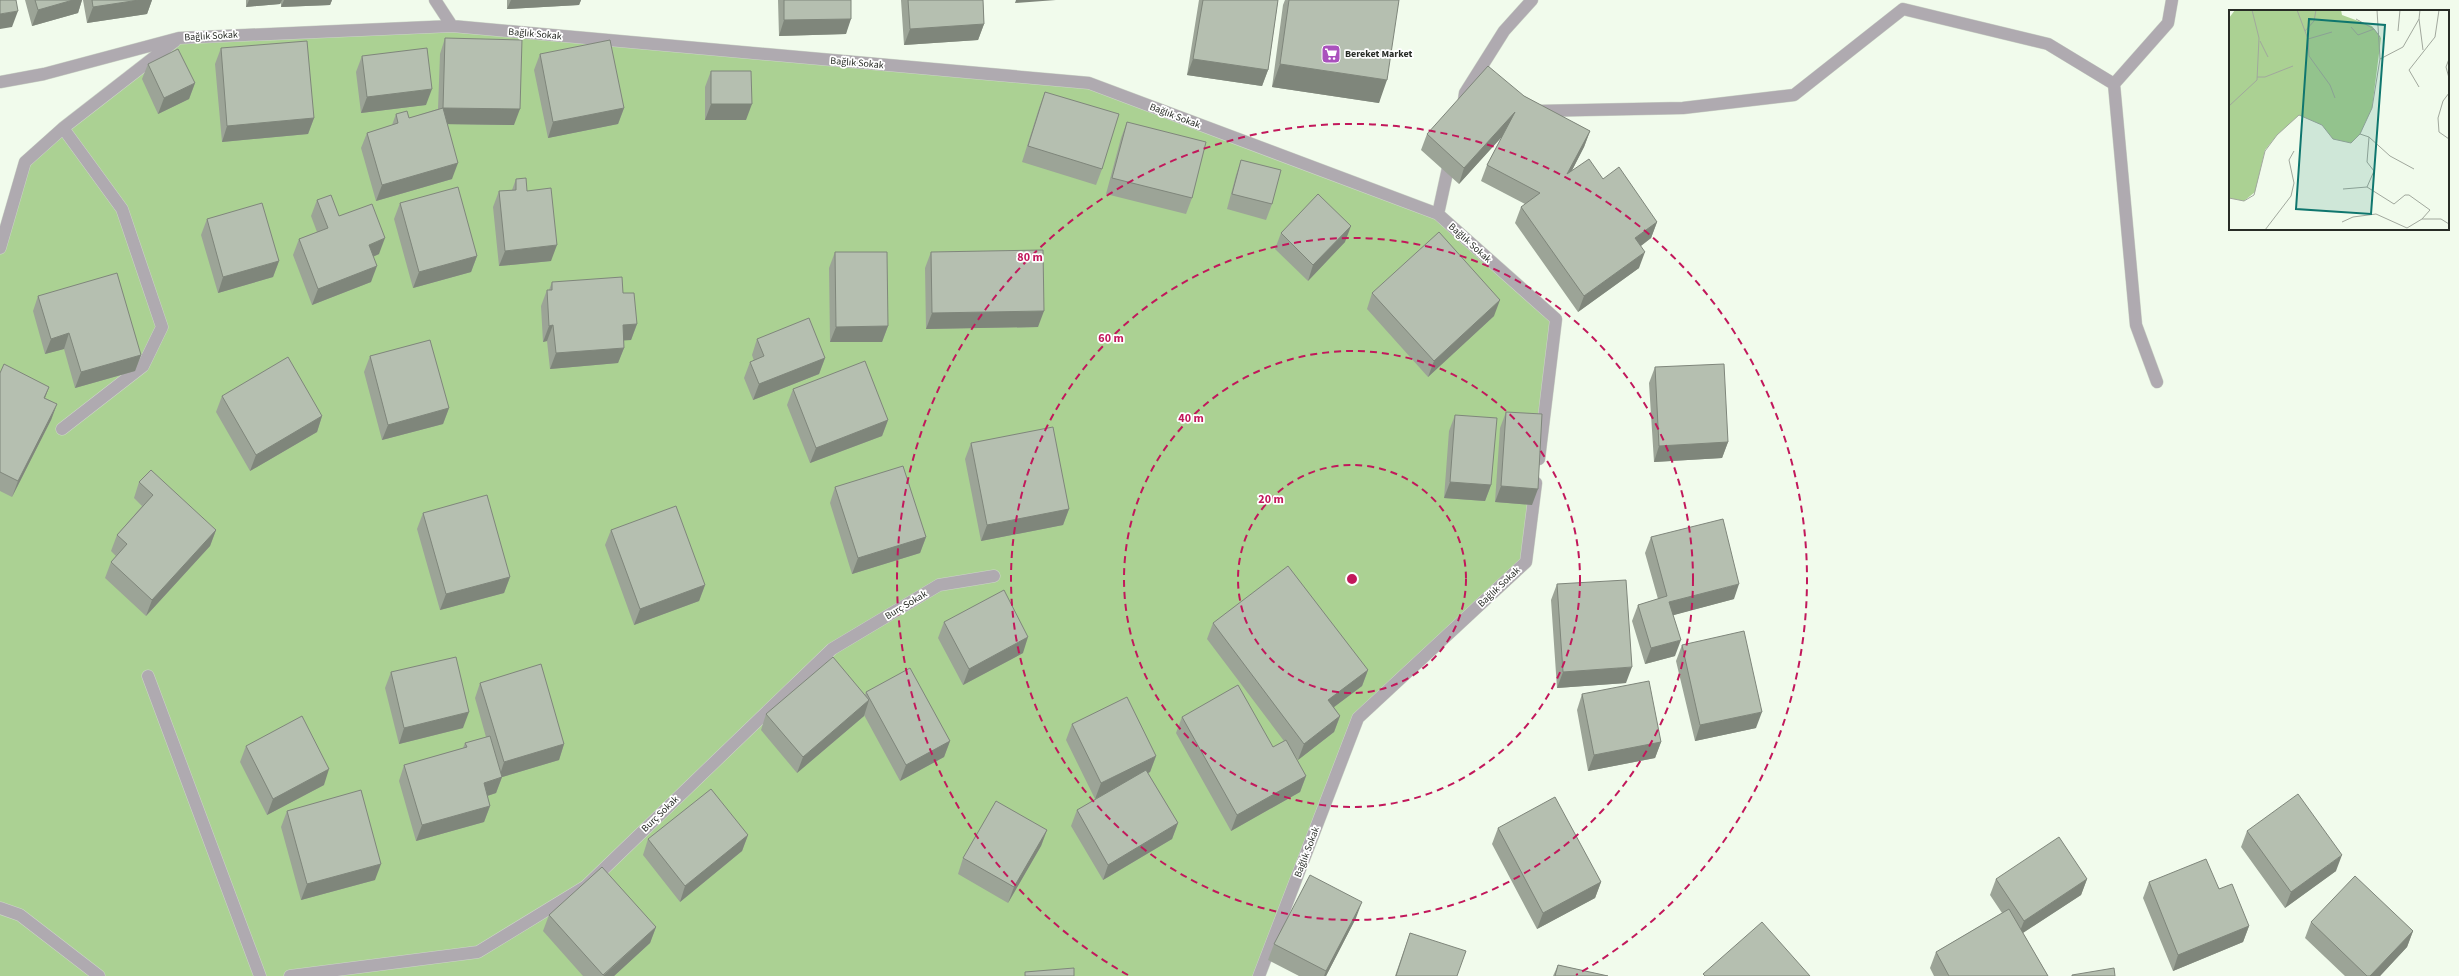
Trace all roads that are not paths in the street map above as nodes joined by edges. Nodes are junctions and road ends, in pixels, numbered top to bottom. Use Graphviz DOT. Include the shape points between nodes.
graph roads {
  1 [pos="435,0"];
  2 [pos="1532,0"];
  3 [pos="2172,0"];
  4 [pos="452,26"];
  5 [pos="179,38"];
  6 [pos="0,82"];
  7 [pos="2114,84"];
  8 [pos="1465,93"];
  9 [pos="1479,100"];
  10 [pos="1462,108"];
  11 [pos="1523,111"];
  12 [pos="63,128"];
  13 [pos="1453,146"];
  14 [pos="1438,214"];
  15 [pos="0,248"];
  16 [pos="2157,382"];
  17 [pos="62,429"];
  18 [pos="994,576"];
  19 [pos="148,676"];
  20 [pos="0,908"];
  21 [pos="99,976"];
  22 [pos="260,976"];
  23 [pos="290,976"];
  24 [pos="1259,976"];
  1 -- 4 [label="street"];
  2 -- 8 [label="street" via="1504,31"];
  3 -- 7 [label="street" via="2168,24"];
  4 -- 5 [label="street, Bağlık Sokak"];
  4 -- 14 [label="street, Bağlık Sokak" via="1089,83"];
  5 -- 6 [label="street, Bağlık Sokak" via="44,74"];
  5 -- 12 [label="street"];
  7 -- 11 [label="street" via="2048,44 1903,9 1794,95 1683,108"];
  7 -- 16 [label="street" via="2136,324"];
  8 -- 9 [label="street"];
  8 -- 10 [label="street"];
  12 -- 15 [label="street" via="25,162"];
  12 -- 17 [label="street" via="122,208 162,327 143,366"];
  13 -- 14 [label="street"];
  14 -- 24 [label="street, Bağlık Sokak" via="1556,319 1526,562 1358,718"];
  18 -- 23 [label="street, Burç Sokak" via="939,585 832,649 586,886 478,952"];
  19 -- 22 [label="street"];
  20 -- 21 [label="street" via="20,915"];
}
